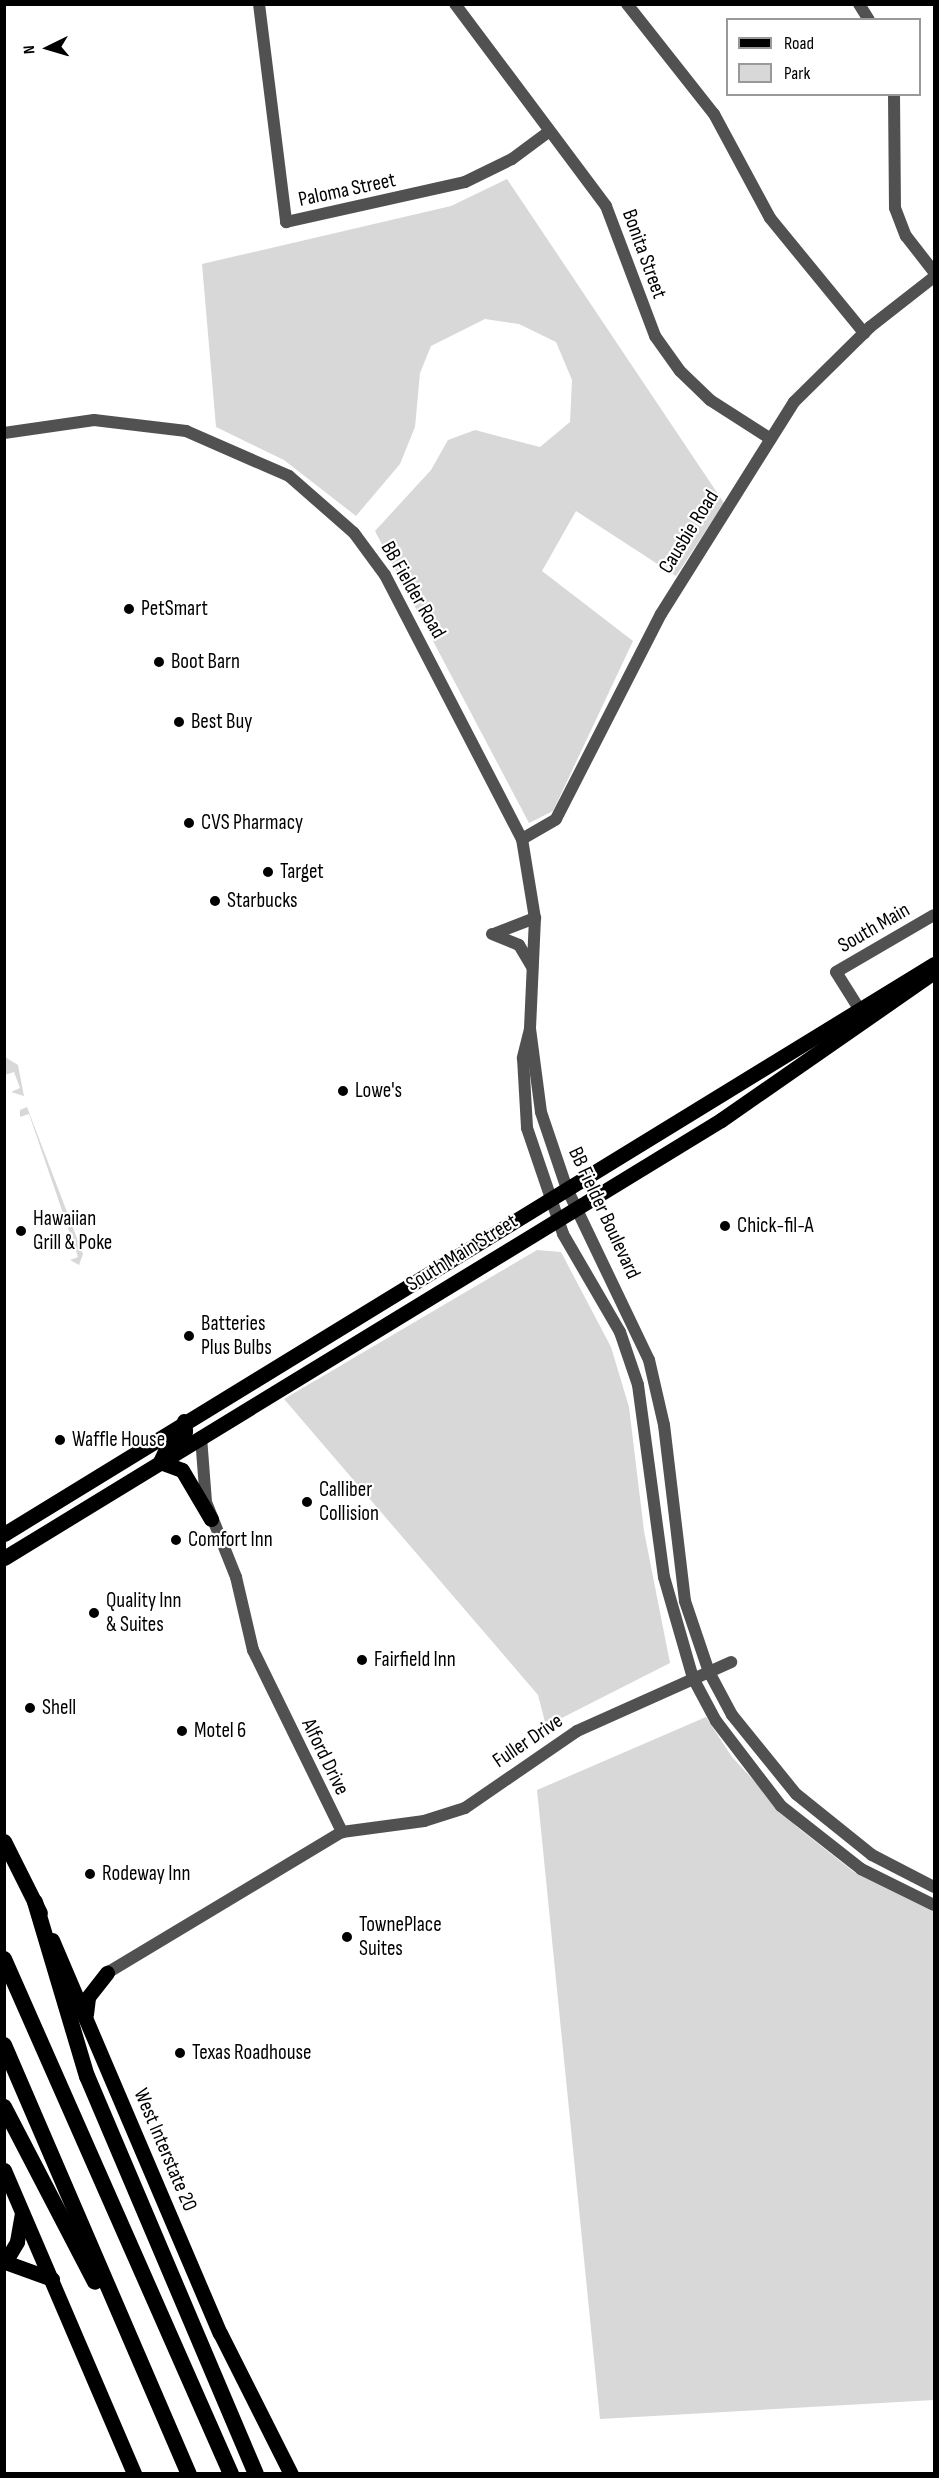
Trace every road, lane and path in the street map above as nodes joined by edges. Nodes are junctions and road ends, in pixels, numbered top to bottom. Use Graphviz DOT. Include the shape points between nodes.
graph roads {
  1 [pos="260,4"];
  2 [pos="455,4"];
  3 [pos="627,4"];
  4 [pos="859,4"];
  5 [pos="868,18"];
  6 [pos="894,96"];
  7 [pos="547,133"];
  8 [pos="934,272"];
  9 [pos="934,277"];
  10 [pos="864,333"];
  11 [pos="4,433"];
  12 [pos="771,439"];
  13 [pos="522,838"];
  14 [pos="934,915"];
  15 [pos="535,918"];
  16 [pos="934,964"];
  17 [pos="934,972"];
  18 [pos="534,978"];
  19 [pos="858,1007"];
  20 [pos="530,1029"];
  21 [pos="567,1189"];
  22 [pos="549,1200"];
  23 [pos="575,1207"];
  24 [pos="556,1219"];
  25 [pos="226,1396"];
  26 [pos="184,1421"];
  27 [pos="201,1437"];
  28 [pos="160,1462"];
  29 [pos="211,1520"];
  30 [pos="4,1534"];
  31 [pos="4,1558"];
  32 [pos="731,1662"];
  33 [pos="709,1672"];
  34 [pos="693,1678"];
  35 [pos="342,1832"];
  36 [pos="4,1841"];
  37 [pos="934,1887"];
  38 [pos="34,1902"];
  39 [pos="934,1905"];
  40 [pos="4,1959"];
  41 [pos="66,1970"];
  42 [pos="107,1973"];
  43 [pos="86,2017"];
  44 [pos="4,2045"];
  45 [pos="4,2107"];
  46 [pos="4,2170"];
  47 [pos="22,2210"];
  48 [pos="52,2279"];
  49 [pos="136,2350"];
  50 [pos="134,2474"];
  51 [pos="189,2474"];
  52 [pos="231,2474"];
  53 [pos="256,2474"];
  54 [pos="291,2474"];
  1 -- 7 [label="street, Paloma Street" via="286,222 465,182 512,159"];
  2 -- 7 [label="street, Bonita Street"];
  3 -- 10 [label="street" via="714,114 770,218"];
  4 -- 5 [label="street"];
  6 -- 8 [label="street" via="895,208 906,236"];
  7 -- 12 [label="street, Bonita Street" via="606,206 655,336 680,371 710,400"];
  9 -- 10 [label="street, Causbie Road"];
  10 -- 12 [label="street, Causbie Road" via="794,402"];
  11 -- 13 [label="street, BB Fielder Road" via="94,420 156,425 216,441 289,476 354,533 386,575"];
  12 -- 13 [label="street, Causbie Road" via="661,614 555,819"];
  13 -- 15 [label="street, BB Fielder Road"];
  14 -- 19 [label="street, South Main" via="836,972"];
  15 -- 18 [label="street, BB Fielder Road"];
  15 -- 18 [label="street" via="492,934 527,953"];
  16 -- 19 [label="main road, South Main Street"];
  17 -- 23 [label="main road, South Main Street" via="721,1120"];
  18 -- 20 [label="street, BB Fielder Road"];
  19 -- 21 [label="main road, South Main Street"];
  20 -- 21 [label="street, BB Fielder Boulevard" via="541,1112"];
  20 -- 22 [label="street, BB Fielder Boulevard" via="522,1091 527,1128"];
  21 -- 22 [label="main road, South Main Street"];
  21 -- 23 [label="street, BB Fielder Boulevard"];
  22 -- 24 [label="street, BB Fielder Boulevard"];
  22 -- 25 [label="main road, South Main Street"];
  23 -- 24 [label="main road, South Main Street"];
  23 -- 33 [label="street, BB Fielder Boulevard" via="648,1360 664,1425 683,1593"];
  24 -- 27 [label="main road, South Main Street"];
  24 -- 34 [label="street, BB Fielder Boulevard" via="620,1332 638,1385 664,1577"];
  25 -- 26 [label="main road, South Main Street"];
  25 -- 27 [label="main road"];
  26 -- 28 [label="main road" via="185,1431 166,1449"];
  26 -- 30 [label="main road, South Main Street"];
  27 -- 28 [label="main road, South Main Street"];
  27 -- 29 [label="street, Alford Drive"];
  28 -- 29 [label="main road" via="182,1470"];
  28 -- 31 [label="main road, South Main Street"];
  29 -- 35 [label="street, Alford Drive" via="236,1577 254,1650"];
  32 -- 33 [label="street, Fuller Drive"];
  33 -- 34 [label="street, Fuller Drive"];
  33 -- 37 [label="street, BB Fielder Boulevard" via="759,1753 804,1801 872,1855"];
  34 -- 35 [label="street, Fuller Drive" via="577,1731 465,1808 424,1821"];
  34 -- 39 [label="street, BB Fielder Boulevard" via="716,1721 782,1806 861,1869"];
  35 -- 42 [label="street"];
  36 -- 38 [label="main road, West Interstate 20"];
  38 -- 41 [label="main road, West Interstate 20"];
  38 -- 53 [label="highway" via="87,2076"];
  40 -- 52 [label="highway"];
  41 -- 42 [label="main road" via="81,1979"];
  41 -- 43 [label="main road, West Interstate 20"];
  42 -- 43 [label="main road" via="88,1996"];
  43 -- 54 [label="main road, West Interstate 20" via="220,2332"];
  44 -- 49 [label="highway"];
  45 -- 49 [label="highway" via="117,2331"];
  46 -- 47 [label="main road"];
  47 -- 48 [label="main road"];
  47 -- 48 [label="main road" via="16,2242 5,2262 29,2266"];
  48 -- 50 [label="main road"];
  49 -- 51 [label="highway"];
}
